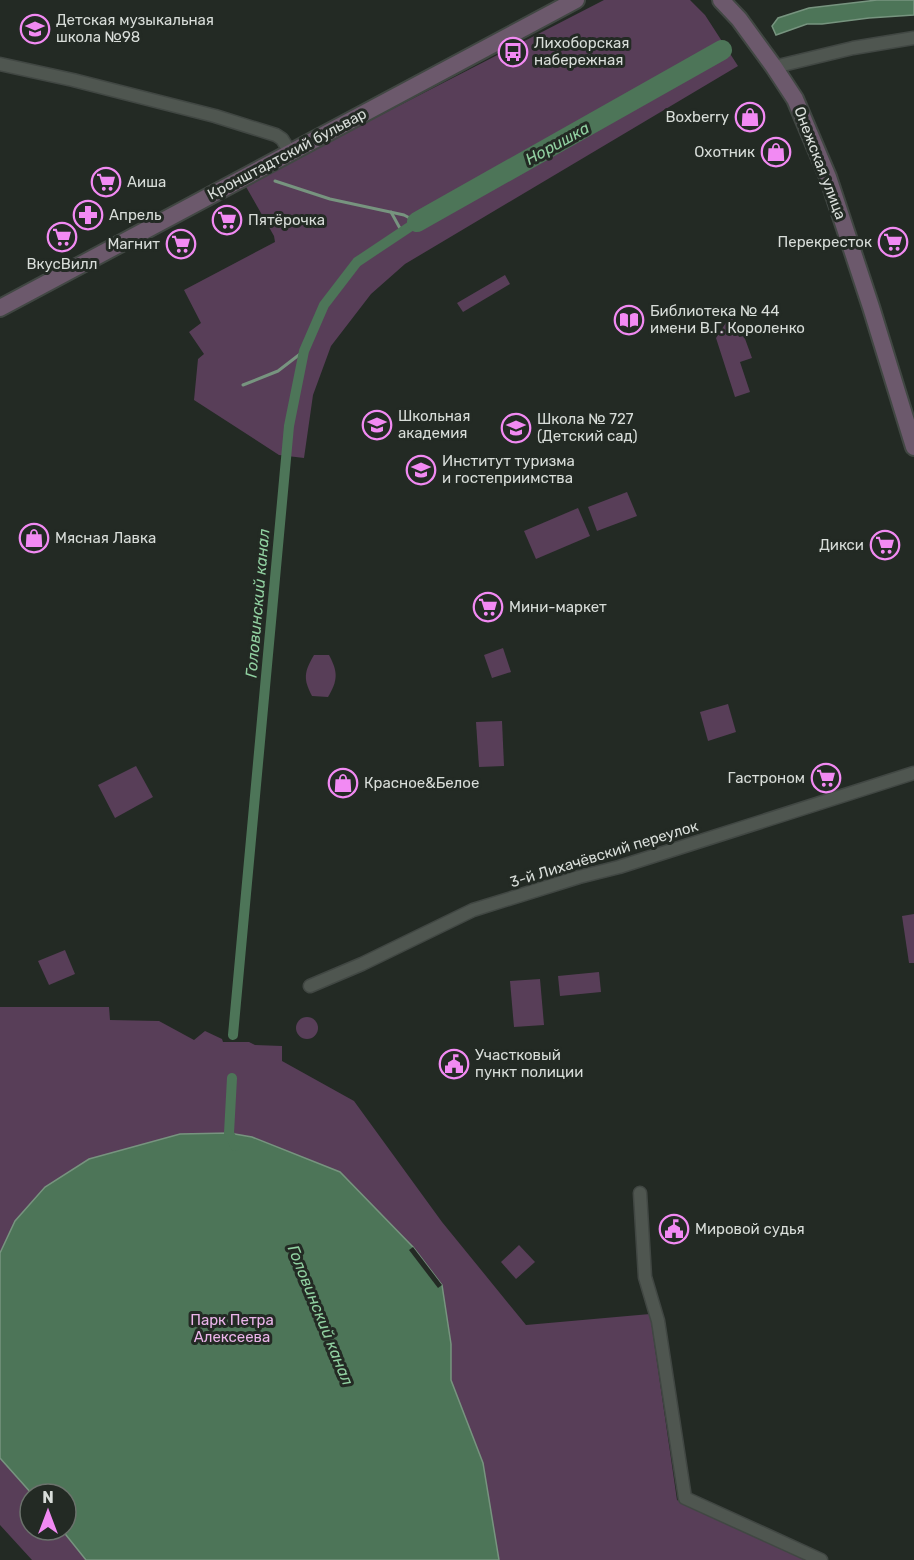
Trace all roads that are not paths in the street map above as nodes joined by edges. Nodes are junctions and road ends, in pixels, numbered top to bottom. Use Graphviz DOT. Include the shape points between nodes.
graph roads {
  1 [pos="576,0"];
  2 [pos="721,0"];
  3 [pos="914,38"];
  4 [pos="0,64"];
  5 [pos="774,67"];
  6 [pos="290,152"];
  7 [pos="0,308"];
  8 [pos="914,447"];
  9 [pos="914,773"];
  10 [pos="310,986"];
  11 [pos="640,1193"];
  12 [pos="821,1560"];
  1 -- 6 [label="main road, Кронштадтский бульвар"];
  2 -- 5 [label="main road, Онежская улица"];
  3 -- 5 [label="street"];
  4 -- 6 [label="street" via="229,120 276,135"];
  5 -- 8 [label="main road, Онежская улица" via="795,99 828,177"];
  6 -- 7 [label="main road, Кронштадтский бульвар"];
  9 -- 10 [label="street, 3-й Лихачёвский переулок" via="473,910"];
  11 -- 12 [label="street" via="645,1277 658,1322 685,1497"];
}
